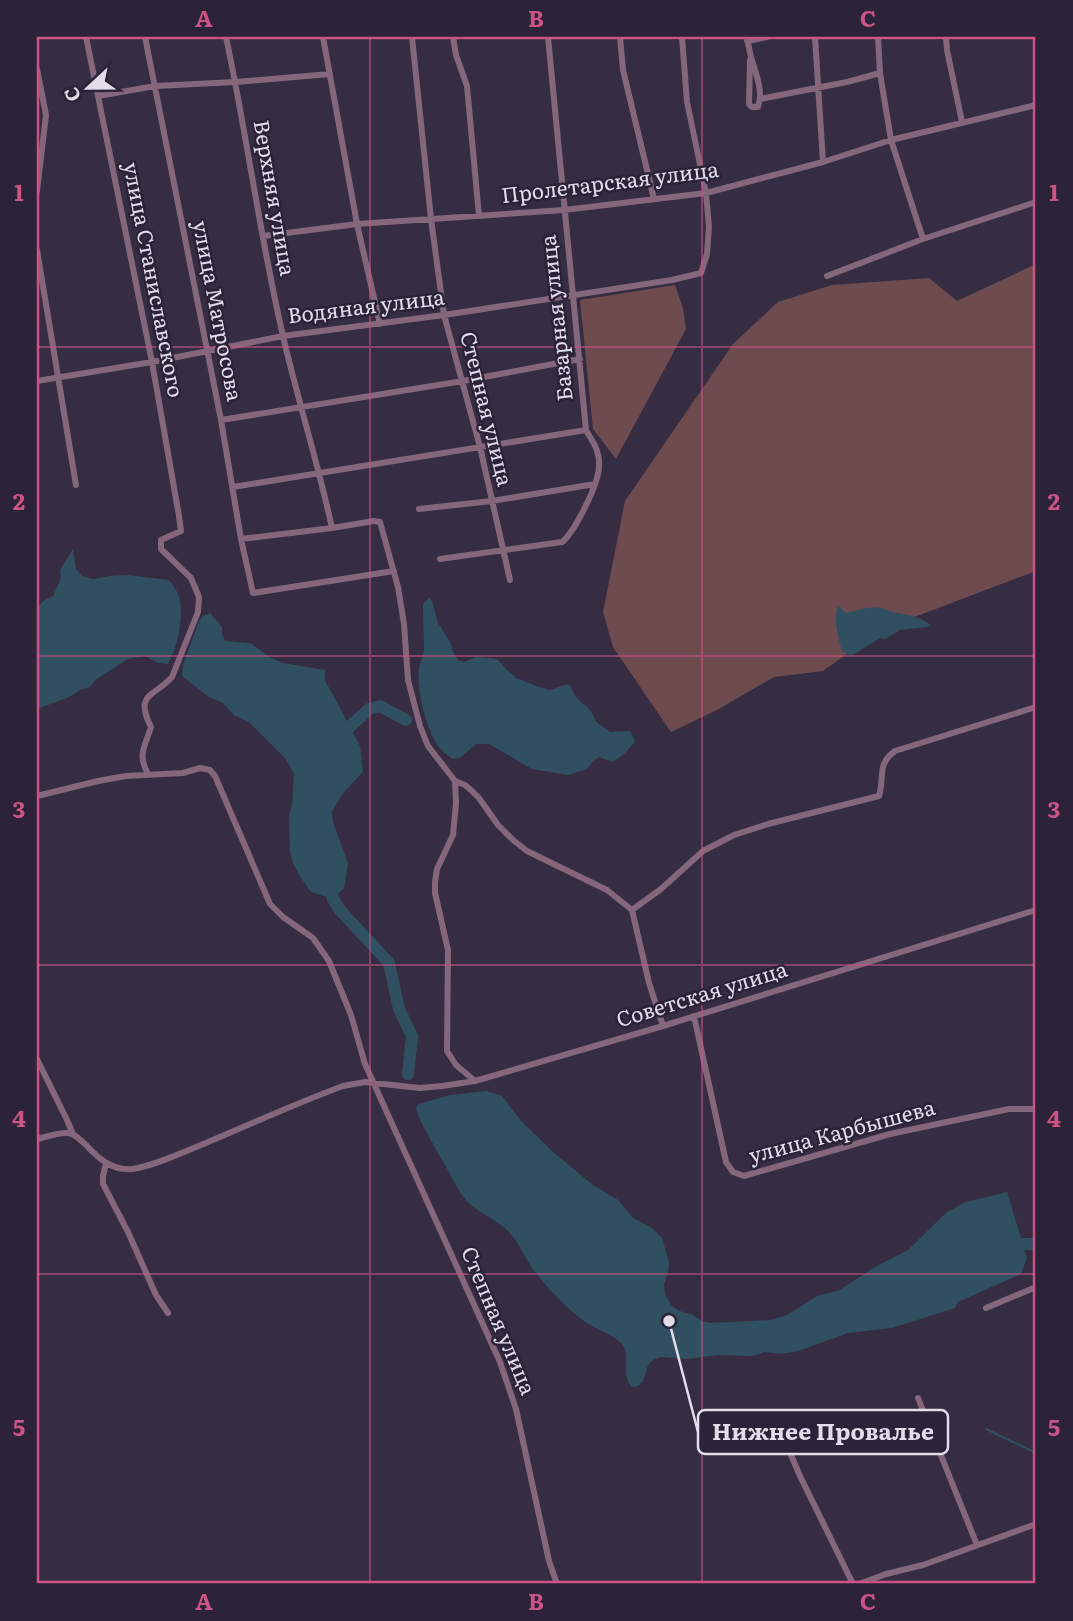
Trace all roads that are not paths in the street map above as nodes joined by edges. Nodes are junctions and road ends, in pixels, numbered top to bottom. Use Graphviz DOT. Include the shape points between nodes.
graph roads {
  1 [pos="86,37"];
  2 [pos="145,37"];
  3 [pos="226,37"];
  4 [pos="323,37"];
  5 [pos="412,37"];
  6 [pos="453,37"];
  7 [pos="548,37"];
  8 [pos="620,37"];
  9 [pos="682,37"];
  10 [pos="767,37"];
  11 [pos="815,37"];
  12 [pos="878,37"];
  13 [pos="946,37"];
  14 [pos="747,39"];
  15 [pos="750,60"];
  16 [pos="37,69"];
  17 [pos="880,73"];
  18 [pos="330,74"];
  19 [pos="236,82"];
  20 [pos="155,86"];
  21 [pos="819,87"];
  22 [pos="98,96"];
  23 [pos="760,99"];
  24 [pos="1036,105"];
  25 [pos="962,122"];
  26 [pos="891,140"];
  27 [pos="823,162"];
  28 [pos="37,191"];
  29 [pos="706,193"];
  30 [pos="654,199"];
  31 [pos="1036,202"];
  32 [pos="564,210"];
  33 [pos="479,216"];
  34 [pos="431,219"];
  35 [pos="357,224"];
  36 [pos="263,236"];
  37 [pos="923,239"];
  38 [pos="37,250"];
  39 [pos="827,276"];
  40 [pos="572,295"];
  41 [pos="444,315"];
  42 [pos="380,324"];
  43 [pos="282,336"];
  44 [pos="207,351"];
  45 [pos="580,359"];
  46 [pos="152,362"];
  47 [pos="58,377"];
  48 [pos="37,381"];
  49 [pos="463,381"];
  50 [pos="301,406"];
  51 [pos="221,420"];
  52 [pos="586,430"];
  53 [pos="480,447"];
  54 [pos="320,473"];
  55 [pos="595,484"];
  56 [pos="76,485"];
  57 [pos="233,487"];
  58 [pos="492,501"];
  59 [pos="419,509"];
  60 [pos="332,528"];
  61 [pos="242,539"];
  62 [pos="502,550"];
  63 [pos="440,559"];
  64 [pos="394,571"];
  65 [pos="510,580"];
  66 [pos="1036,707"];
  67 [pos="148,774"];
  68 [pos="455,781"];
  69 [pos="37,796"];
  70 [pos="632,910"];
  71 [pos="1036,910"];
  72 [pos="694,1016"];
  73 [pos="663,1026"];
  74 [pos="37,1059"];
  75 [pos="475,1081"];
  76 [pos="374,1083"];
  77 [pos="1036,1109"];
  78 [pos="73,1134"];
  79 [pos="37,1139"];
  80 [pos="106,1163"];
  81 [pos="1036,1287"];
  82 [pos="986,1308"];
  83 [pos="168,1313"];
  84 [pos="918,1398"];
  85 [pos="750,1418"];
  86 [pos="1036,1524"];
  87 [pos="977,1545"];
  88 [pos="557,1584"];
  89 [pos="853,1584"];
  90 [pos="859,1584"];
  1 -- 22 [label="street, улица Станиславского"];
  2 -- 20 [label="street, улица Матросова"];
  3 -- 19 [label="street, Верхняя улица"];
  4 -- 18 [label="street"];
  5 -- 34 [label="street, Степная улица"];
  6 -- 33 [label="street" via="467,86"];
  7 -- 32 [label="street, Базарная улица"];
  8 -- 30 [label="street"];
  9 -- 29 [label="street" via="687,102"];
  10 -- 14 [label="street"];
  11 -- 21 [label="street"];
  12 -- 17 [label="street"];
  13 -- 25 [label="street"];
  14 -- 15 [label="street"];
  15 -- 23 [label="street"];
  15 -- 23 [label="street" via="749,104 758,107"];
  16 -- 28 [label="street" via="46,116"];
  17 -- 21 [label="street"];
  17 -- 26 [label="street"];
  18 -- 19 [label="street"];
  18 -- 35 [label="street"];
  19 -- 20 [label="street"];
  19 -- 36 [label="street, Верхняя улица"];
  20 -- 22 [label="street"];
  20 -- 44 [label="street, улица Матросова"];
  21 -- 23 [label="street"];
  21 -- 27 [label="street"];
  22 -- 46 [label="street, улица Станиславского"];
  24 -- 25 [label="street, Пролетарская улица"];
  25 -- 26 [label="street, Пролетарская улица"];
  26 -- 27 [label="street, Пролетарская улица"];
  26 -- 37 [label="street"];
  27 -- 29 [label="street, Пролетарская улица"];
  29 -- 30 [label="street, Пролетарская улица"];
  29 -- 40 [label="street, Водяная улица" via="709,226 701,273"];
  30 -- 32 [label="street, Пролетарская улица"];
  31 -- 37 [label="street"];
  32 -- 33 [label="street, Пролетарская улица"];
  32 -- 40 [label="street, Базарная улица"];
  33 -- 34 [label="street, Пролетарская улица"];
  34 -- 35 [label="street, Пролетарская улица"];
  34 -- 41 [label="street, Степная улица"];
  35 -- 36 [label="street, Пролетарская улица"];
  35 -- 42 [label="street"];
  36 -- 43 [label="street, Верхняя улица"];
  37 -- 39 [label="street"];
  38 -- 47 [label="street"];
  40 -- 41 [label="street, Водяная улица"];
  40 -- 45 [label="street, Базарная улица"];
  41 -- 42 [label="street, Водяная улица"];
  41 -- 49 [label="street, Степная улица"];
  42 -- 43 [label="street, Водяная улица"];
  43 -- 44 [label="street, Водяная улица"];
  43 -- 50 [label="street, Верхняя улица"];
  44 -- 46 [label="street, Водяная улица"];
  44 -- 51 [label="street, улица Матросова"];
  45 -- 49 [label="street"];
  45 -- 52 [label="street, Базарная улица"];
  46 -- 47 [label="street, Водяная улица"];
  46 -- 67 [label="street, улица Станиславского" via="181,531 161,540 161,549 191,578 200,605 172,677 147,698 145,715 151,727 142,760"];
  47 -- 48 [label="street, Водяная улица"];
  47 -- 56 [label="street"];
  49 -- 50 [label="street"];
  49 -- 53 [label="street, Степная улица"];
  50 -- 51 [label="street"];
  50 -- 54 [label="street, Верхняя улица"];
  51 -- 57 [label="street, улица Матросова"];
  52 -- 53 [label="street"];
  52 -- 55 [label="street, Базарная улица" via="598,455"];
  53 -- 54 [label="street"];
  53 -- 58 [label="street, Степная улица"];
  54 -- 57 [label="street"];
  54 -- 60 [label="street, Верхняя улица"];
  55 -- 58 [label="street"];
  55 -- 62 [label="street, Базарная улица" via="562,542"];
  57 -- 61 [label="street, улица Матросова"];
  58 -- 59 [label="street"];
  58 -- 62 [label="street, Степная улица"];
  60 -- 61 [label="street"];
  60 -- 64 [label="street" via="380,522"];
  61 -- 64 [label="street, улица Матросова" via="253,593"];
  62 -- 63 [label="street"];
  62 -- 65 [label="street, Степная улица"];
  64 -- 68 [label="street" via="414,704 428,746"];
  66 -- 70 [label="street" via="895,751 884,762 879,796 734,835 703,851"];
  67 -- 69 [label="street, Степная улица"];
  67 -- 76 [label="street, Степная улица" via="200,768 215,775 270,904 313,937 330,961"];
  68 -- 70 [label="street" via="472,791 498,825 527,851 607,890"];
  68 -- 75 [label="street" via="453,835 437,869 435,893 447,950 447,1051"];
  70 -- 73 [label="street"];
  71 -- 72 [label="street, Советская улица"];
  72 -- 73 [label="street, Советская улица"];
  72 -- 77 [label="street, улица Карбышева" via="726,1162 733,1172 744,1176 890,1134 1009,1109"];
  73 -- 75 [label="street, Советская улица"];
  74 -- 78 [label="street"];
  75 -- 76 [label="street, Советская улица" via="420,1087"];
  76 -- 80 [label="street" via="333,1090 144,1166 124,1169"];
  76 -- 88 [label="street, Степная улица" via="500,1362 516,1409"];
  78 -- 79 [label="street"];
  78 -- 80 [label="street"];
  80 -- 83 [label="street" via="103,1184"];
  81 -- 82 [label="street"];
  84 -- 87 [label="street"];
  85 -- 89 [label="street" via="774,1415"];
  86 -- 87 [label="street"];
  87 -- 90 [label="street"];
}
